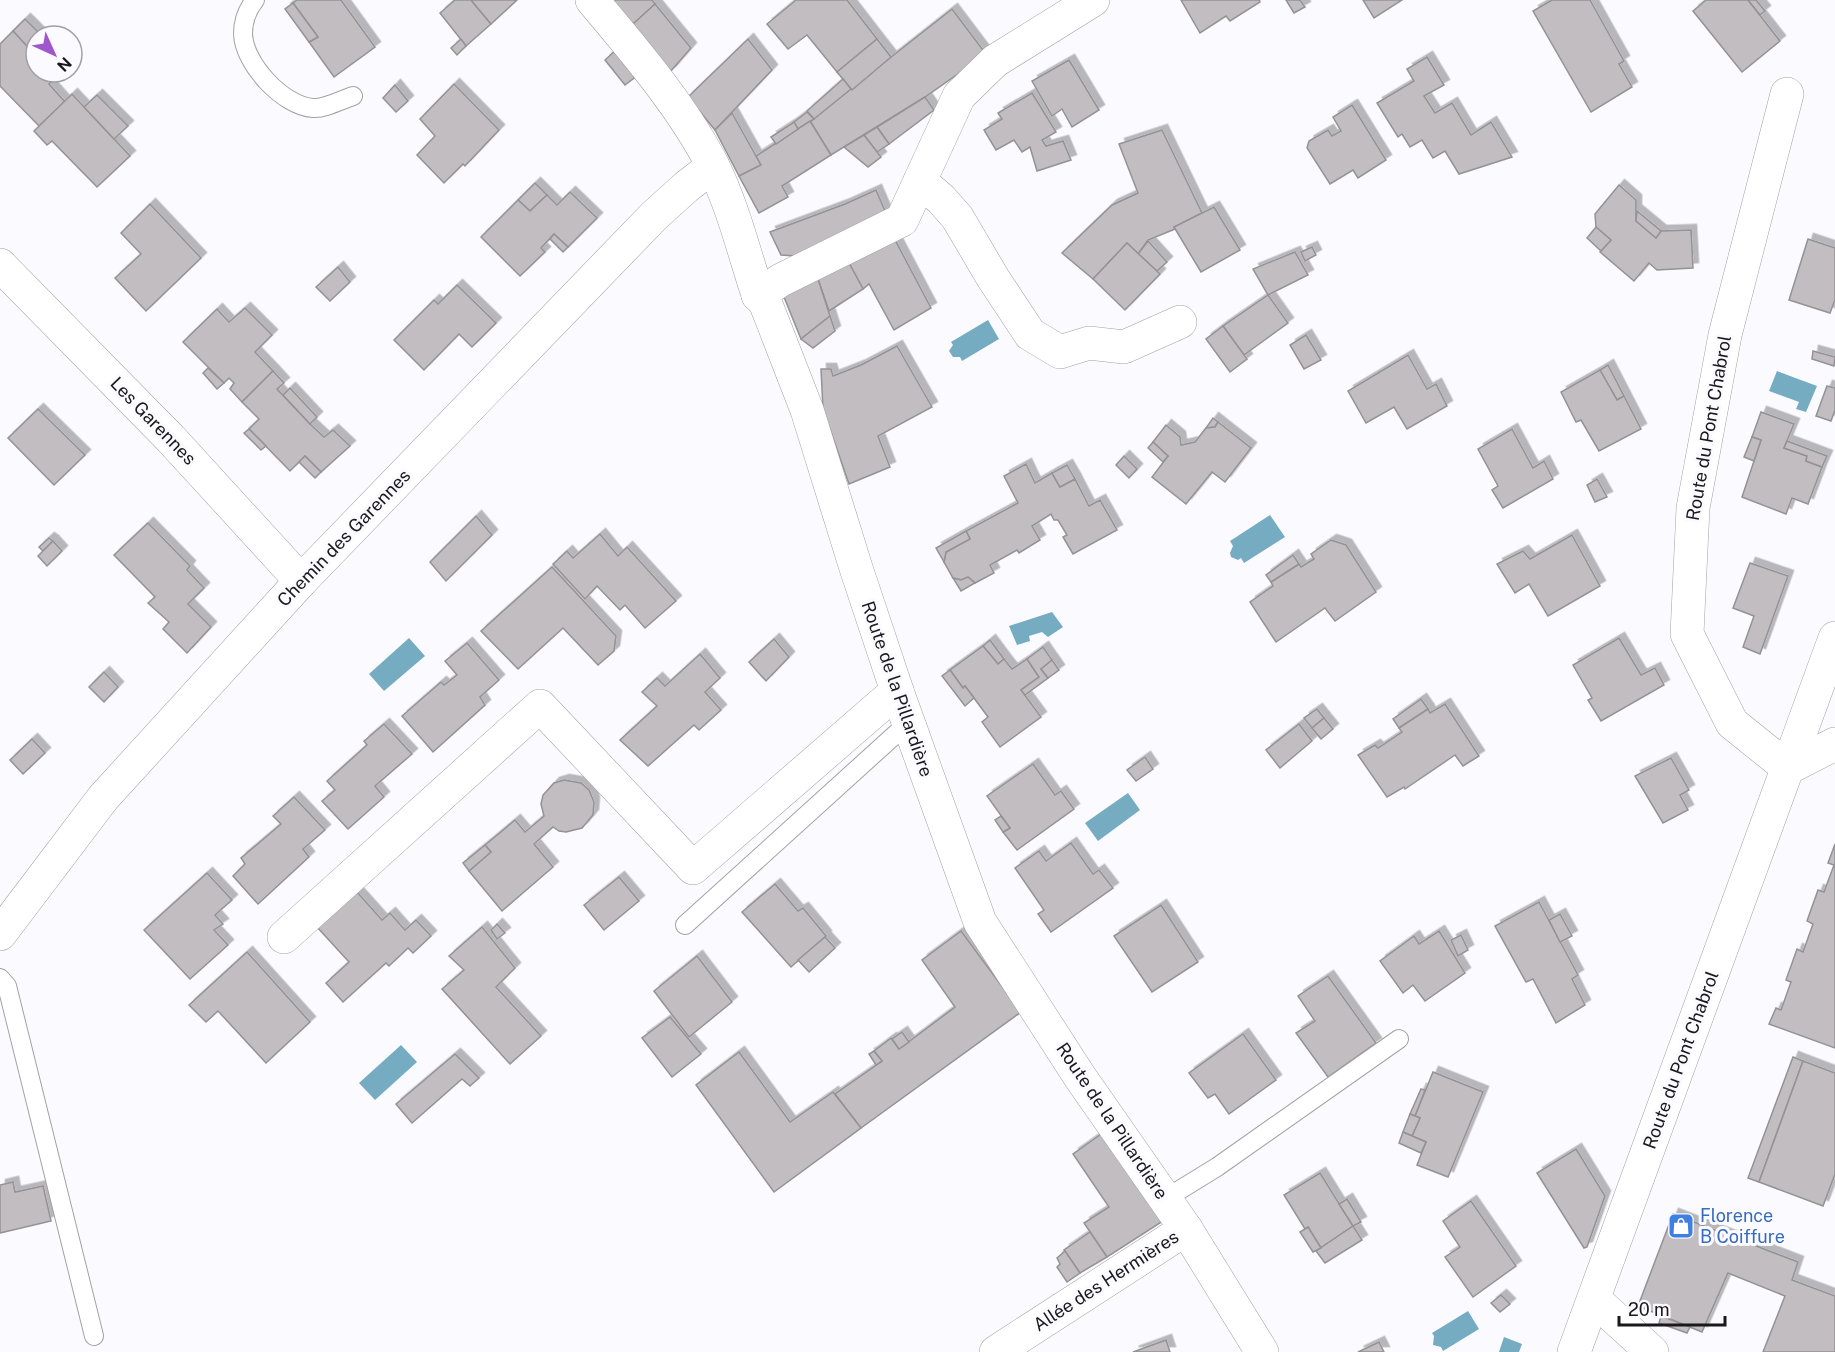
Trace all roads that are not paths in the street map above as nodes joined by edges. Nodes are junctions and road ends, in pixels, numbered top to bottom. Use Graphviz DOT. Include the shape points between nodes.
graph roads {
  1 [pos="255,0"];
  2 [pos="592,0"];
  3 [pos="1093,0"];
  4 [pos="1786,93"];
  5 [pos="353,96"];
  6 [pos="713,166"];
  7 [pos="920,181"];
  8 [pos="0,265"];
  9 [pos="758,295"];
  10 [pos="1180,322"];
  11 [pos="302,581"];
  12 [pos="1835,638"];
  13 [pos="897,691"];
  14 [pos="908,723"];
  15 [pos="1835,744"];
  16 [pos="1788,768"];
  17 [pos="685,925"];
  18 [pos="0,934"];
  19 [pos="284,937"];
  20 [pos="0,978"];
  21 [pos="1399,1040"];
  22 [pos="1165,1199"];
  23 [pos="1186,1229"];
  24 [pos="1594,1299"];
  25 [pos="94,1336"];
  26 [pos="996,1352"];
  27 [pos="1262,1352"];
  28 [pos="1574,1352"];
  29 [pos="1652,1352"];
  1 -- 5 [label="lane" via="246,12 243,35 250,59 268,84 296,104 314,109"];
  2 -- 6 [label="street, Route de la Pillardière" via="684,117"];
  3 -- 7 [label="street" via="995,60 960,96"];
  4 -- 16 [label="street, Route du Pont Chabrol" via="1725,335 1697,485 1687,634 1732,723"];
  6 -- 9 [label="street, Route de la Pillardière"];
  6 -- 11 [label="street, Chemin des Garennes" via="654,216"];
  7 -- 9 [label="street" via="902,220"];
  7 -- 10 [label="street" via="957,217 1030,334 1060,352 1089,343 1124,347"];
  8 -- 11 [label="street, Les Garennes" via="171,439"];
  9 -- 13 [label="street, Route de la Pillardière" via="765,302 807,410"];
  11 -- 18 [label="street, Chemin des Garennes" via="103,798"];
  12 -- 16 [label="street, Route du Pont Chabrol"];
  13 -- 14 [label="street, Route de la Pillardière"];
  13 -- 19 [label="street" via="693,868 540,706"];
  14 -- 17 [label="lane"];
  14 -- 22 [label="street, Route de la Pillardière" via="980,922"];
  15 -- 16 [label="street"];
  16 -- 24 [label="street, Route du Pont Chabrol"];
  20 -- 25 [label="lane" via="7,986"];
  21 -- 22 [label="lane"];
  22 -- 23 [label="street, Route de la Pillardière"];
  23 -- 26 [label="street, Allée des Hermières"];
  23 -- 27 [label="street, Route de la Pillardière"];
  24 -- 28 [label="street, Route du Pont Chabrol"];
  24 -- 29 [label="street"];
}
